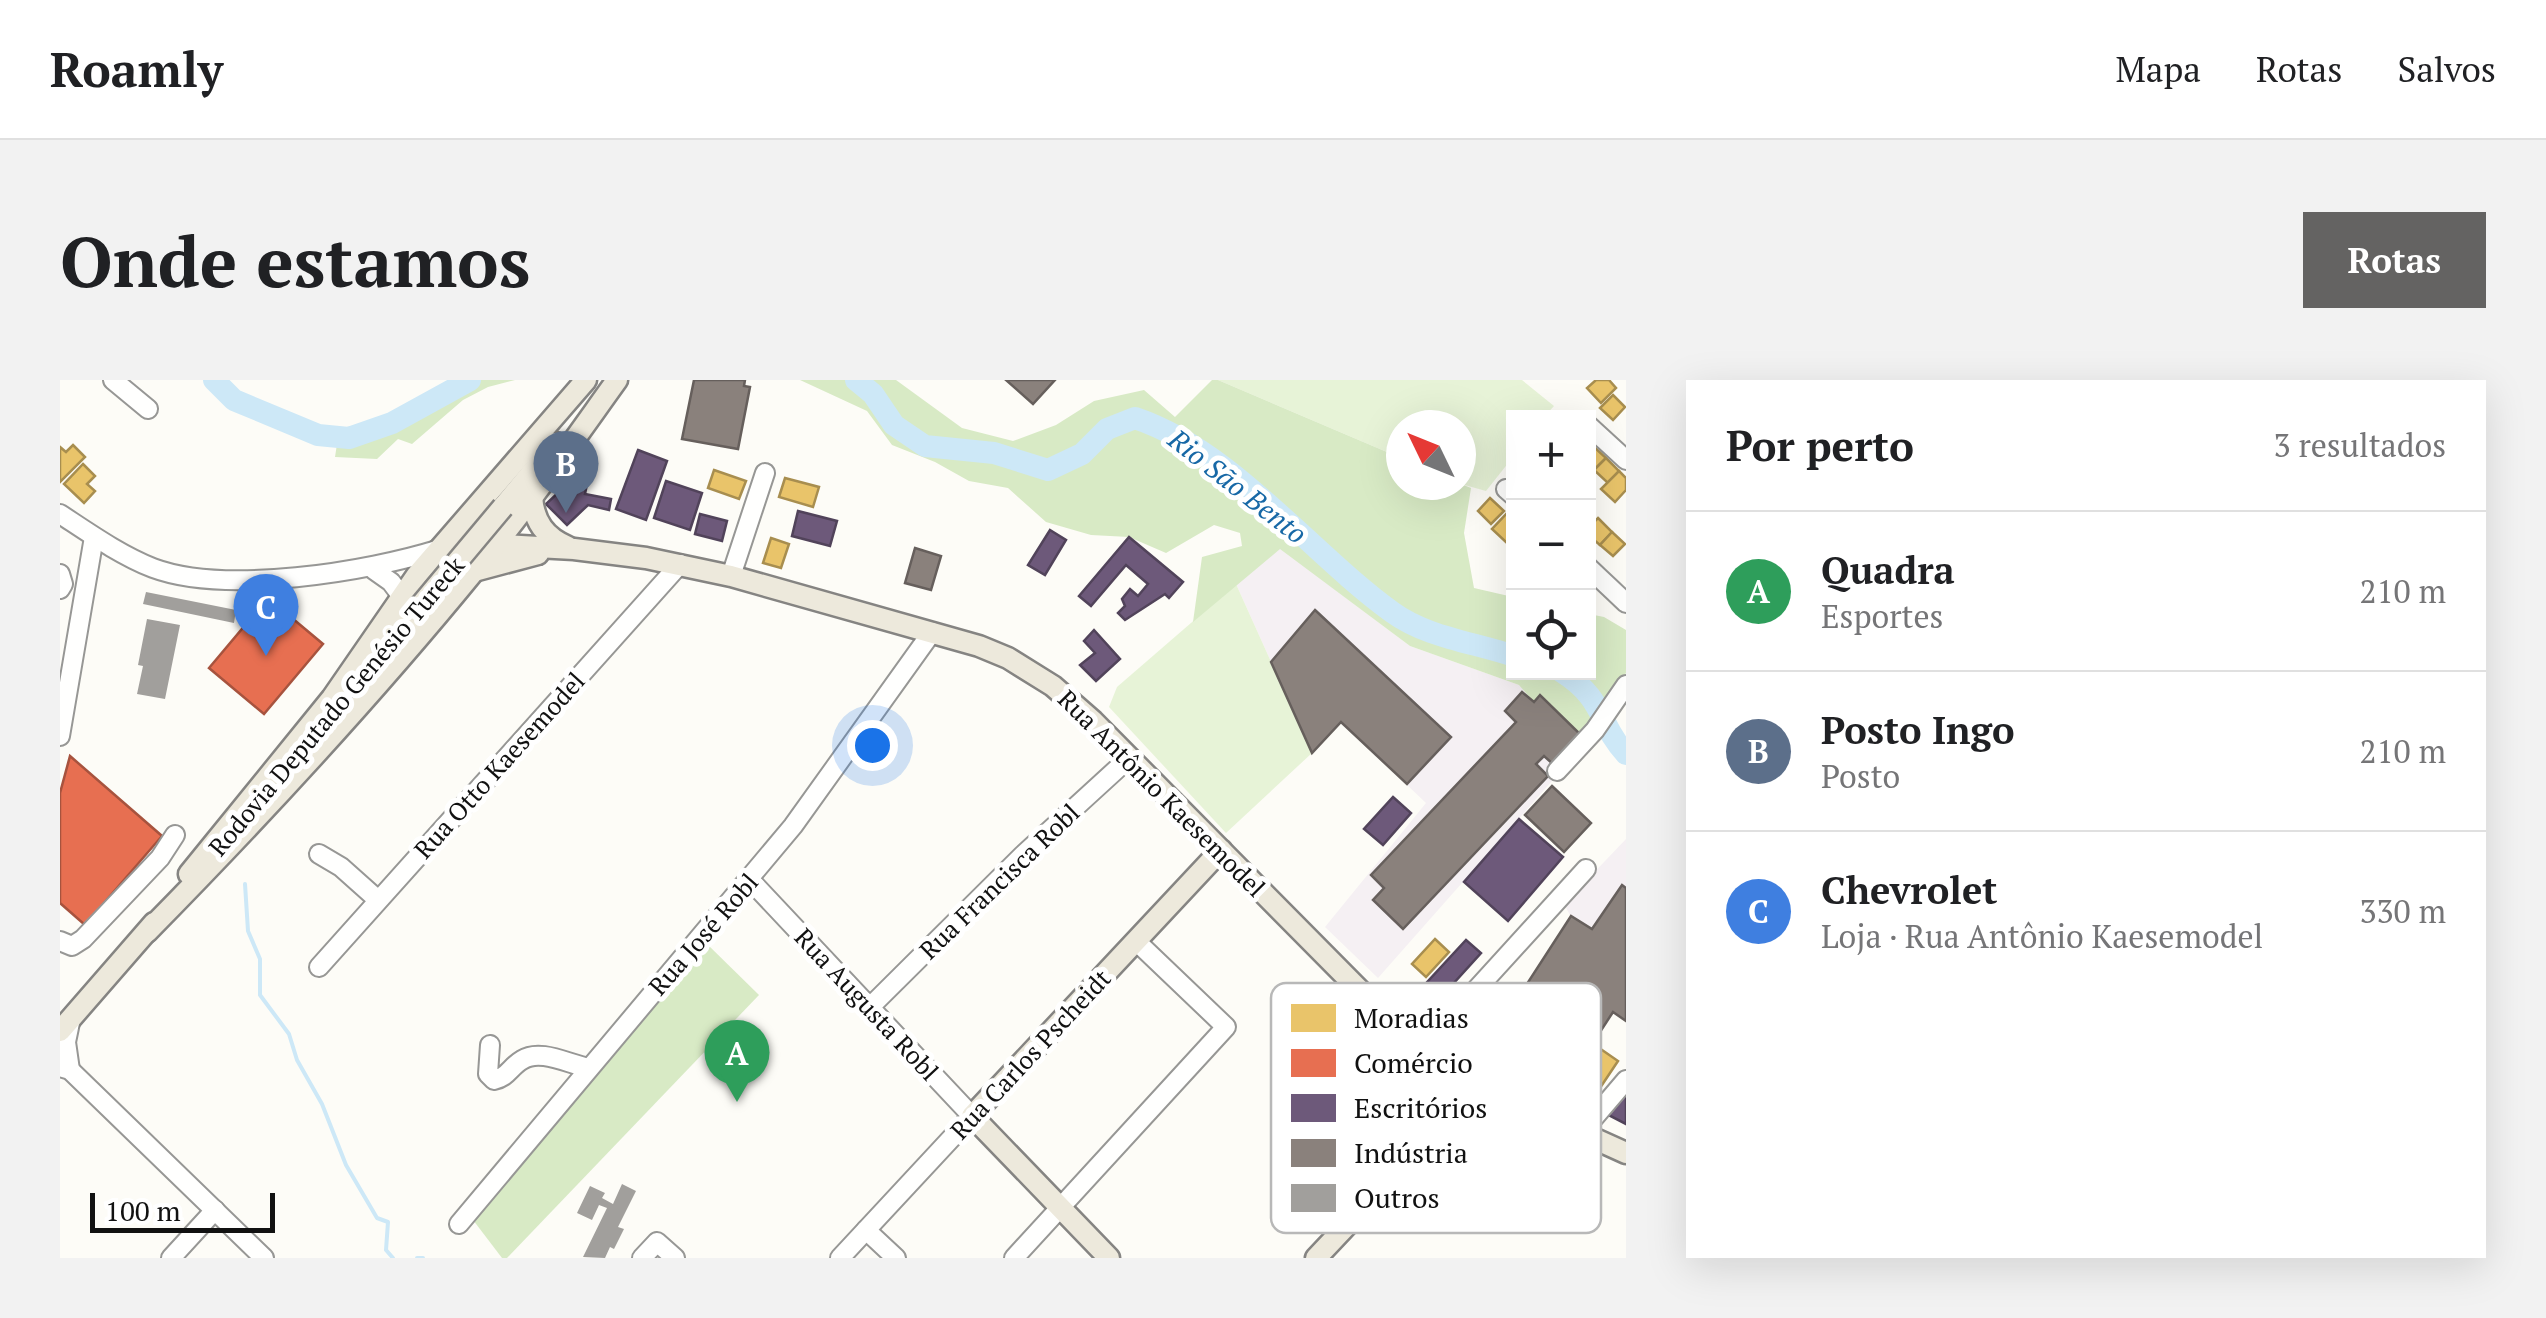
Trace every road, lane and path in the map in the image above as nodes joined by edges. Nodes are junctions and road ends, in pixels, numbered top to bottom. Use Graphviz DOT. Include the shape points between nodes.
graph roads {
  1 [pos="113,380"];
  2 [pos="586,380"];
  3 [pos="613,380"];
  4 [pos="148,409"];
  5 [pos="1596,432"];
  6 [pos="1626,460"];
  7 [pos="765,473"];
  8 [pos="532,497"];
  9 [pos="60,514"];
  10 [pos="94,537"];
  11 [pos="473,544"];
  12 [pos="496,544"];
  13 [pos="574,549"];
  14 [pos="440,550"];
  15 [pos="680,564"];
  16 [pos="369,570"];
  17 [pos="474,571"];
  18 [pos="60,574"];
  19 [pos="417,575"];
  20 [pos="1596,575"];
  21 [pos="448,576"];
  22 [pos="731,576"];
  23 [pos="60,588"];
  24 [pos="1626,603"];
  25 [pos="407,608"];
  26 [pos="932,632"];
  27 [pos="1626,685"];
  28 [pos="60,736"];
  29 [pos="1129,758"];
  30 [pos="1557,771"];
  31 [pos="174,836"];
  32 [pos="1220,850"];
  33 [pos="319,854"];
  34 [pos="1586,869"];
  35 [pos="750,880"];
  36 [pos="378,900"];
  37 [pos="147,932"];
  38 [pos="60,941"];
  39 [pos="1136,941"];
  40 [pos="320,967"];
  41 [pos="1352,983"];
  42 [pos="1482,983"];
  43 [pos="870,1007"];
  44 [pos="64,1023"];
  45 [pos="490,1045"];
  46 [pos="65,1068"];
  47 [pos="588,1068"];
  48 [pos="1626,1080"];
  49 [pos="1601,1109"];
  50 [pos="972,1116"];
  51 [pos="1601,1143"];
  52 [pos="1626,1153"];
  53 [pos="1060,1208"];
  54 [pos="215,1210"];
  55 [pos="459,1224"];
  56 [pos="866,1230"];
  57 [pos="1340,1233"];
  58 [pos="170,1258"];
  59 [pos="264,1258"];
  60 [pos="642,1258"];
  61 [pos="675,1258"];
  62 [pos="840,1258"];
  63 [pos="896,1258"];
  64 [pos="1014,1258"];
  65 [pos="1109,1258"];
  66 [pos="1316,1258"];
  1 -- 4 [label="street"];
  2 -- 14 [label="main road"];
  3 -- 8 [label="main road"];
  3 -- 25 [label="main road, Rodovia Deputado Genésio Tureck, bridge"];
  5 -- 6 [label="street"];
  7 -- 22 [label="street"];
  8 -- 12 [label="main road"];
  8 -- 13 [label="main road" via="544,531"];
  9 -- 10 [label="street, Rua Antônio Kaesemodel"];
  10 -- 16 [label="street, Rua Antônio Kaesemodel" via="156,569 200,579"];
  10 -- 28 [label="street"];
  11 -- 12 [label="main road, Rua Antônio Kaesemodel"];
  11 -- 14 [label="main road, Rua Antônio Kaesemodel"];
  11 -- 17 [label="main road"];
  12 -- 13 [label="main road, Rua Antônio Kaesemodel"];
  12 -- 17 [label="main road"];
  13 -- 15 [label="main road, Rua Antônio Kaesemodel"];
  13 -- 17 [label="main road, Rua Antônio Kaesemodel"];
  14 -- 16 [label="street, Rua Antônio Kaesemodel"];
  14 -- 19 [label="main road"];
  14 -- 21 [label="main road" via="439,564"];
  15 -- 22 [label="main road, Rua Antônio Kaesemodel"];
  15 -- 36 [label="street, Rua Otto Kaesemodel"];
  16 -- 19 [label="street, Rua Antônio Kaesemodel"];
  16 -- 25 [label="street" via="391,582"];
  17 -- 21 [label="main road, Rua Antônio Kaesemodel"];
  17 -- 37 [label="main road" via="348,718"];
  18 -- 23 [label="street"];
  19 -- 21 [label="street, Rua Antônio Kaesemodel"];
  19 -- 25 [label="main road"];
  20 -- 24 [label="street"];
  22 -- 26 [label="main road, Rua Antônio Kaesemodel"];
  25 -- 37 [label="main road, Rodovia Deputado Genésio Tureck"];
  26 -- 29 [label="main road, Rua Antônio Kaesemodel" via="1032,672"];
  26 -- 35 [label="street, Rua José Robl"];
  27 -- 30 [label="street"];
  29 -- 32 [label="main road, Rua Antônio Kaesemodel"];
  29 -- 43 [label="street, Rua Francisca Robl"];
  31 -- 38 [label="street" via="83,939 72,946"];
  32 -- 39 [label="main road, Rua Carlos Pscheidt"];
  32 -- 41 [label="main road, Rua Antônio Kaesemodel"];
  33 -- 36 [label="street"];
  34 -- 42 [label="street"];
  35 -- 43 [label="street, Rua Augusta Robl"];
  35 -- 47 [label="street, Rua José Robl"];
  36 -- 40 [label="street, Rua Otto Kaesemodel"];
  37 -- 44 [label="main road, Rodovia Deputado Genésio Tureck"];
  39 -- 50 [label="main road, Rua Carlos Pscheidt"];
  39 -- 53 [label="street" via="1226,1027"];
  43 -- 50 [label="street, Rua Augusta Robl"];
  44 -- 46 [label="street"];
  45 -- 47 [label="street" via="488,1074 494,1080 524,1058 544,1055"];
  46 -- 54 [label="street"];
  47 -- 55 [label="street, Rua José Robl"];
  48 -- 49 [label="street"];
  50 -- 53 [label="main road, Rua Augusta Robl"];
  50 -- 56 [label="street, Rua Carlos Pscheidt"];
  51 -- 52 [label="main road, Rua Antônio Kaesemodel"];
  53 -- 64 [label="street"];
  53 -- 65 [label="main road, Rua Augusta Robl"];
  54 -- 58 [label="street"];
  54 -- 59 [label="street"];
  56 -- 62 [label="street, Rua Carlos Pscheidt"];
  56 -- 63 [label="street"];
  57 -- 66 [label="main road"];
  60 -- 61 [label="street" via="657,1242"];
}
